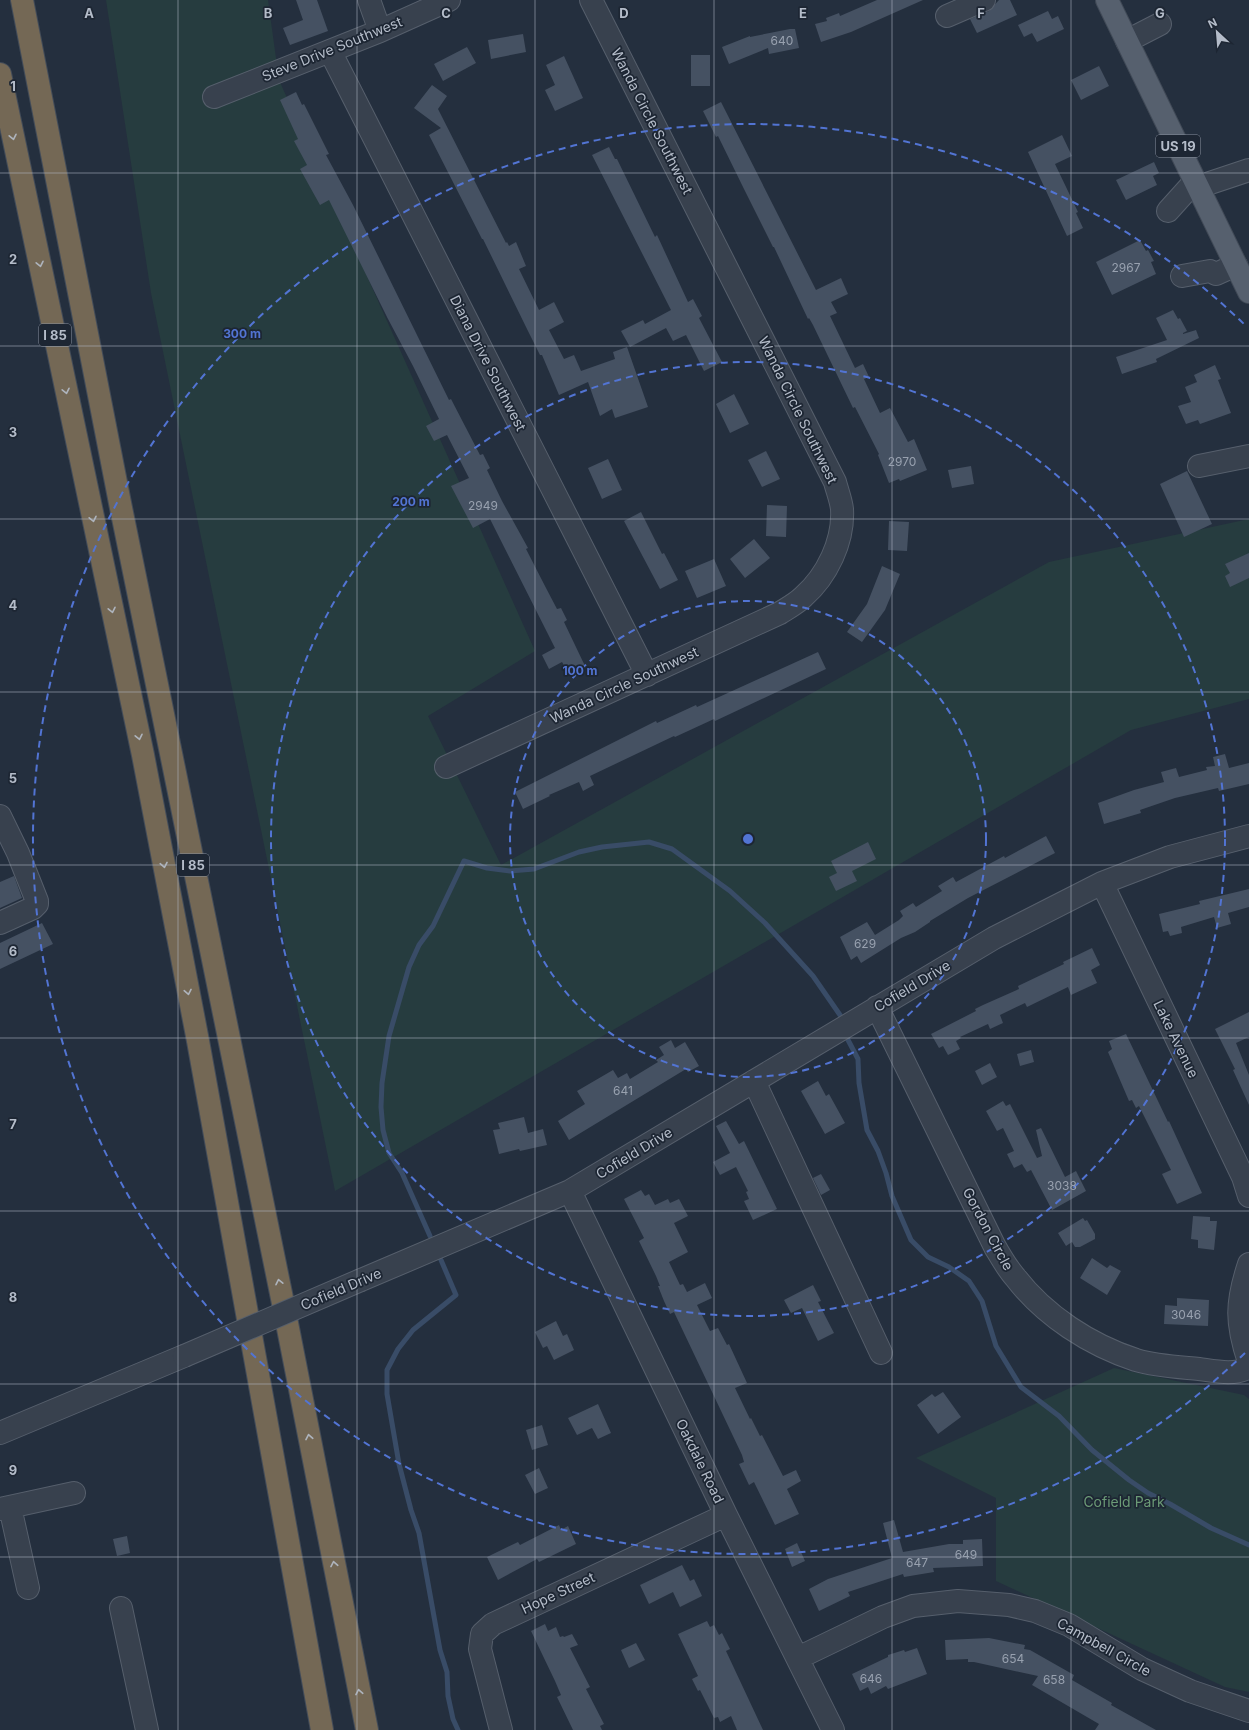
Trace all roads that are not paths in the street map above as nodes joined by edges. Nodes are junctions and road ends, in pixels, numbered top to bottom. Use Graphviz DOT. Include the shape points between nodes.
graph roads {
  1 [pos="22,0"];
  2 [pos="368,0"];
  3 [pos="449,0"];
  4 [pos="591,0"];
  5 [pos="984,0"];
  6 [pos="1108,0"];
  7 [pos="947,16"];
  8 [pos="1160,24"];
  9 [pos="380,31"];
  10 [pos="1127,41"];
  11 [pos="330,51"];
  12 [pos="0,74"];
  13 [pos="214,97"];
  14 [pos="1249,170"];
  15 [pos="1197,184"];
  16 [pos="1168,211"];
  17 [pos="1236,265"];
  18 [pos="1182,276"];
  19 [pos="1249,292"];
  20 [pos="1249,456"];
  21 [pos="1199,466"];
  22 [pos="646,675"];
  23 [pos="446,767"];
  24 [pos="0,816"];
  25 [pos="1249,836"];
  26 [pos="1102,883"];
  27 [pos="0,923"];
  28 [pos="878,1007"];
  29 [pos="754,1081"];
  30 [pos="570,1191"];
  31 [pos="1249,1196"];
  32 [pos="1249,1264"];
  33 [pos="881,1352"];
  34 [pos="1249,1362"];
  35 [pos="1249,1367"];
  36 [pos="0,1433"];
  37 [pos="74,1493"];
  38 [pos="5,1508"];
  39 [pos="726,1514"];
  40 [pos="28,1588"];
  41 [pos="121,1608"];
  42 [pos="798,1658"];
  43 [pos="1249,1711"];
  44 [pos="147,1730"];
  45 [pos="322,1730"];
  46 [pos="367,1730"];
  47 [pos="501,1730"];
  48 [pos="833,1730"];
  46 -- 1 [label="highway, I 85, one-way"];
  2 -- 9 [label="street"];
  3 -- 9 [label="street, Steve Drive Southwest"];
  4 -- 22 [label="street, Wanda Circle Southwest" via="835,482 842,508 840,534 830,561 818,581 803,598 780,613"];
  5 -- 7 [label="street"];
  6 -- 10 [label="main road, US 19"];
  8 -- 10 [label="street"];
  9 -- 11 [label="street, Steve Drive Southwest"];
  10 -- 15 [label="main road, US 19"];
  11 -- 13 [label="street, Steve Drive Southwest"];
  11 -- 22 [label="street, Diana Drive Southwest"];
  12 -- 45 [label="highway, I 85, one-way" via="142,755 198,1041"];
  14 -- 15 [label="street"];
  15 -- 16 [label="street"];
  15 -- 17 [label="main road, US 19"];
  17 -- 18 [label="street" via="1213,277 1210,271"];
  17 -- 19 [label="main road, US 19"];
  20 -- 21 [label="street"];
  22 -- 23 [label="street, Wanda Circle Southwest"];
  24 -- 27 [label="street" via="18,853 37,904"];
  25 -- 26 [label="street, Cofield Drive" via="1170,858"];
  26 -- 28 [label="street, Cofield Drive" via="994,938"];
  26 -- 31 [label="street, Lake Avenue" via="1243,1177"];
  28 -- 29 [label="street, Cofield Drive"];
  28 -- 35 [label="street, Gordon Circle" via="995,1247 1015,1278 1039,1304 1084,1338 1136,1360 1227,1372"];
  29 -- 30 [label="street, Cofield Drive"];
  29 -- 33 [label="street"];
  30 -- 36 [label="street, Cofield Drive, bridge"];
  30 -- 39 [label="street, Oakdale Road"];
  32 -- 34 [label="street" via="1241,1287 1238,1312 1241,1338"];
  37 -- 38 [label="street"];
  38 -- 40 [label="street"];
  39 -- 42 [label="street, Oakdale Road"];
  39 -- 47 [label="street, Hope Street" via="493,1624 482,1634 480,1649"];
  41 -- 44 [label="street"];
  42 -- 43 [label="street, Campbell Circle" via="884,1617 914,1606 958,1601 1009,1605 1035,1611 1069,1625 1142,1669 1190,1692"];
  42 -- 48 [label="street, Oakdale Road"];
}
